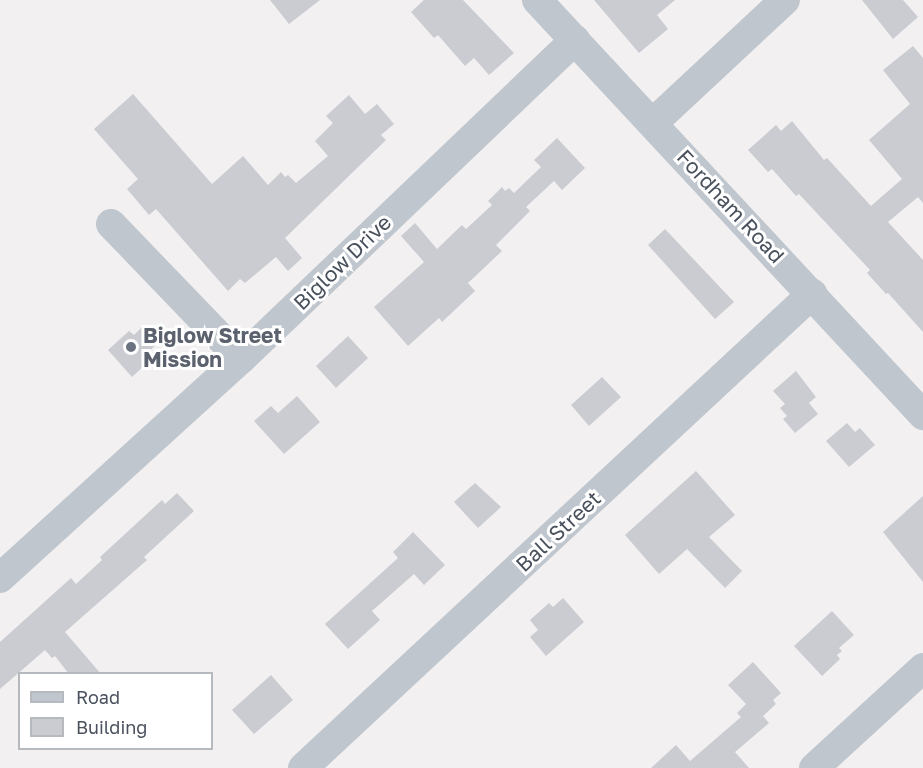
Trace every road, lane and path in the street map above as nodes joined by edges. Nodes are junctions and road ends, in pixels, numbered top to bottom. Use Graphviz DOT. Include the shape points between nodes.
graph roads {
  1 [pos="537,0"];
  2 [pos="785,0"];
  3 [pos="575,40"];
  4 [pos="654,122"];
  5 [pos="111,224"];
  6 [pos="812,294"];
  7 [pos="241,359"];
  8 [pos="923,415"];
  9 [pos="0,578"];
  10 [pos="923,668"];
  11 [pos="303,768"];
  12 [pos="814,768"];
  1 -- 3 [label="street, Fordham Road"];
  2 -- 4 [label="street"];
  3 -- 4 [label="street, Fordham Road"];
  3 -- 7 [label="street, Biglow Drive"];
  4 -- 6 [label="street, Fordham Road"];
  5 -- 7 [label="street"];
  6 -- 8 [label="street, Fordham Road"];
  6 -- 11 [label="street, Ball Street"];
  7 -- 9 [label="street, Biglow Drive"];
  10 -- 12 [label="street"];
}
